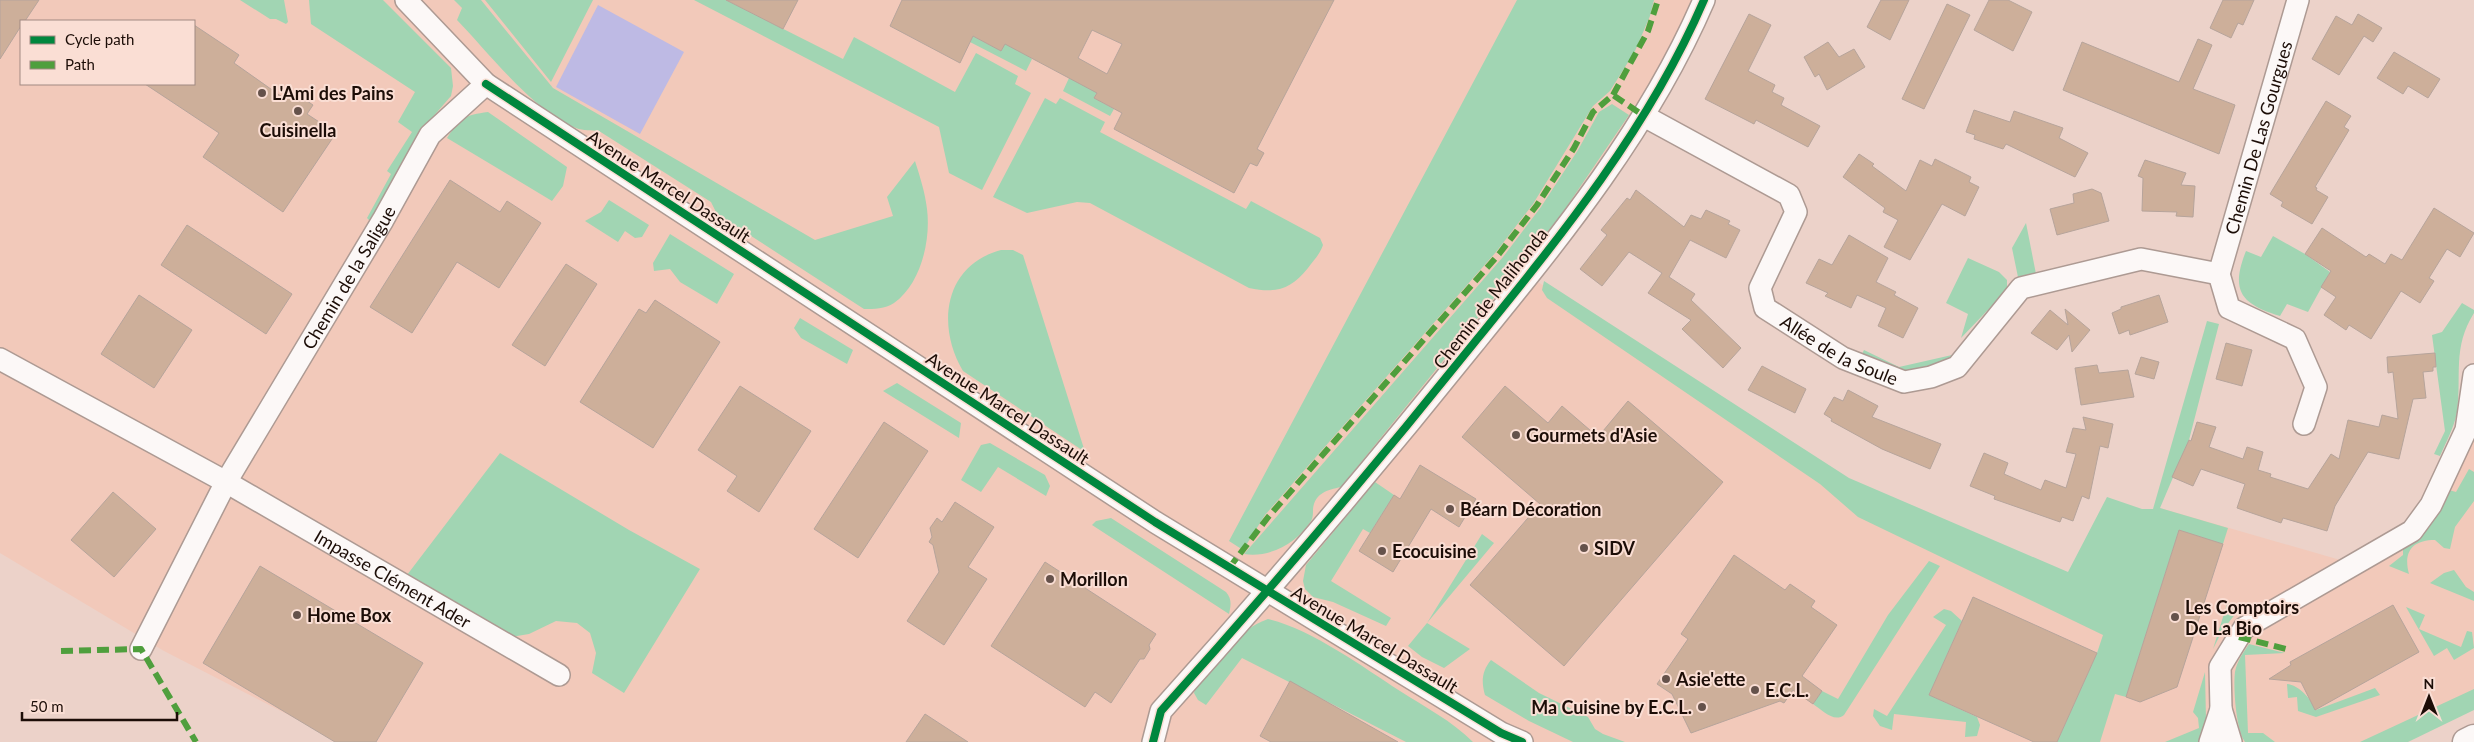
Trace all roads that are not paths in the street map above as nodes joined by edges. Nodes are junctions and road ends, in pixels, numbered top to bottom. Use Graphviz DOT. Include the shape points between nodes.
graph roads {
  1 [pos="406,0"];
  2 [pos="1704,0"];
  3 [pos="2298,0"];
  4 [pos="486,84"];
  5 [pos="1644,116"];
  6 [pos="2219,274"];
  7 [pos="0,359"];
  8 [pos="2474,375"];
  9 [pos="2304,424"];
  10 [pos="226,482"];
  11 [pos="1266,591"];
  12 [pos="141,649"];
  13 [pos="559,675"];
  14 [pos="2221,709"];
  15 [pos="2474,738"];
  16 [pos="1153,742"];
  17 [pos="1522,742"];
  18 [pos="2210,742"];
  19 [pos="2231,742"];
  20 [pos="2466,742"];
  1 -- 4 [label="street, Avenue Marcel Dassault"];
  2 -- 5 [label="street, Chemin de Malihonda"];
  3 -- 6 [label="street, Chemin De Las Gourgues"];
  4 -- 10 [label="street, Chemin de la Saligue" via="430,135 383,220"];
  4 -- 11 [label="street, Avenue Marcel Dassault" via="1155,522"];
  5 -- 6 [label="street, Allée de la Soule" via="1789,195 1796,212 1760,288 1765,308 1843,358 1904,382 1931,377 1957,367 2021,288 2142,259"];
  5 -- 11 [label="street, Chemin de Malihonda" via="1592,193 1528,276 1386,453"];
  6 -- 9 [label="street" via="2229,308 2295,339 2316,387"];
  7 -- 10 [label="street"];
  8 -- 14 [label="street" via="2466,430 2431,505 2412,531 2244,628 2220,667"];
  10 -- 12 [label="street, Chemin de la Saligue"];
  10 -- 13 [label="street, Impasse Clément Ader"];
  11 -- 16 [label="street, Chemin de Malihonda" via="1161,711"];
  11 -- 17 [label="street, Avenue Marcel Dassault" via="1501,733"];
  14 -- 18 [label="street"];
  14 -- 19 [label="street"];
  15 -- 20 [label="main road"];
}
